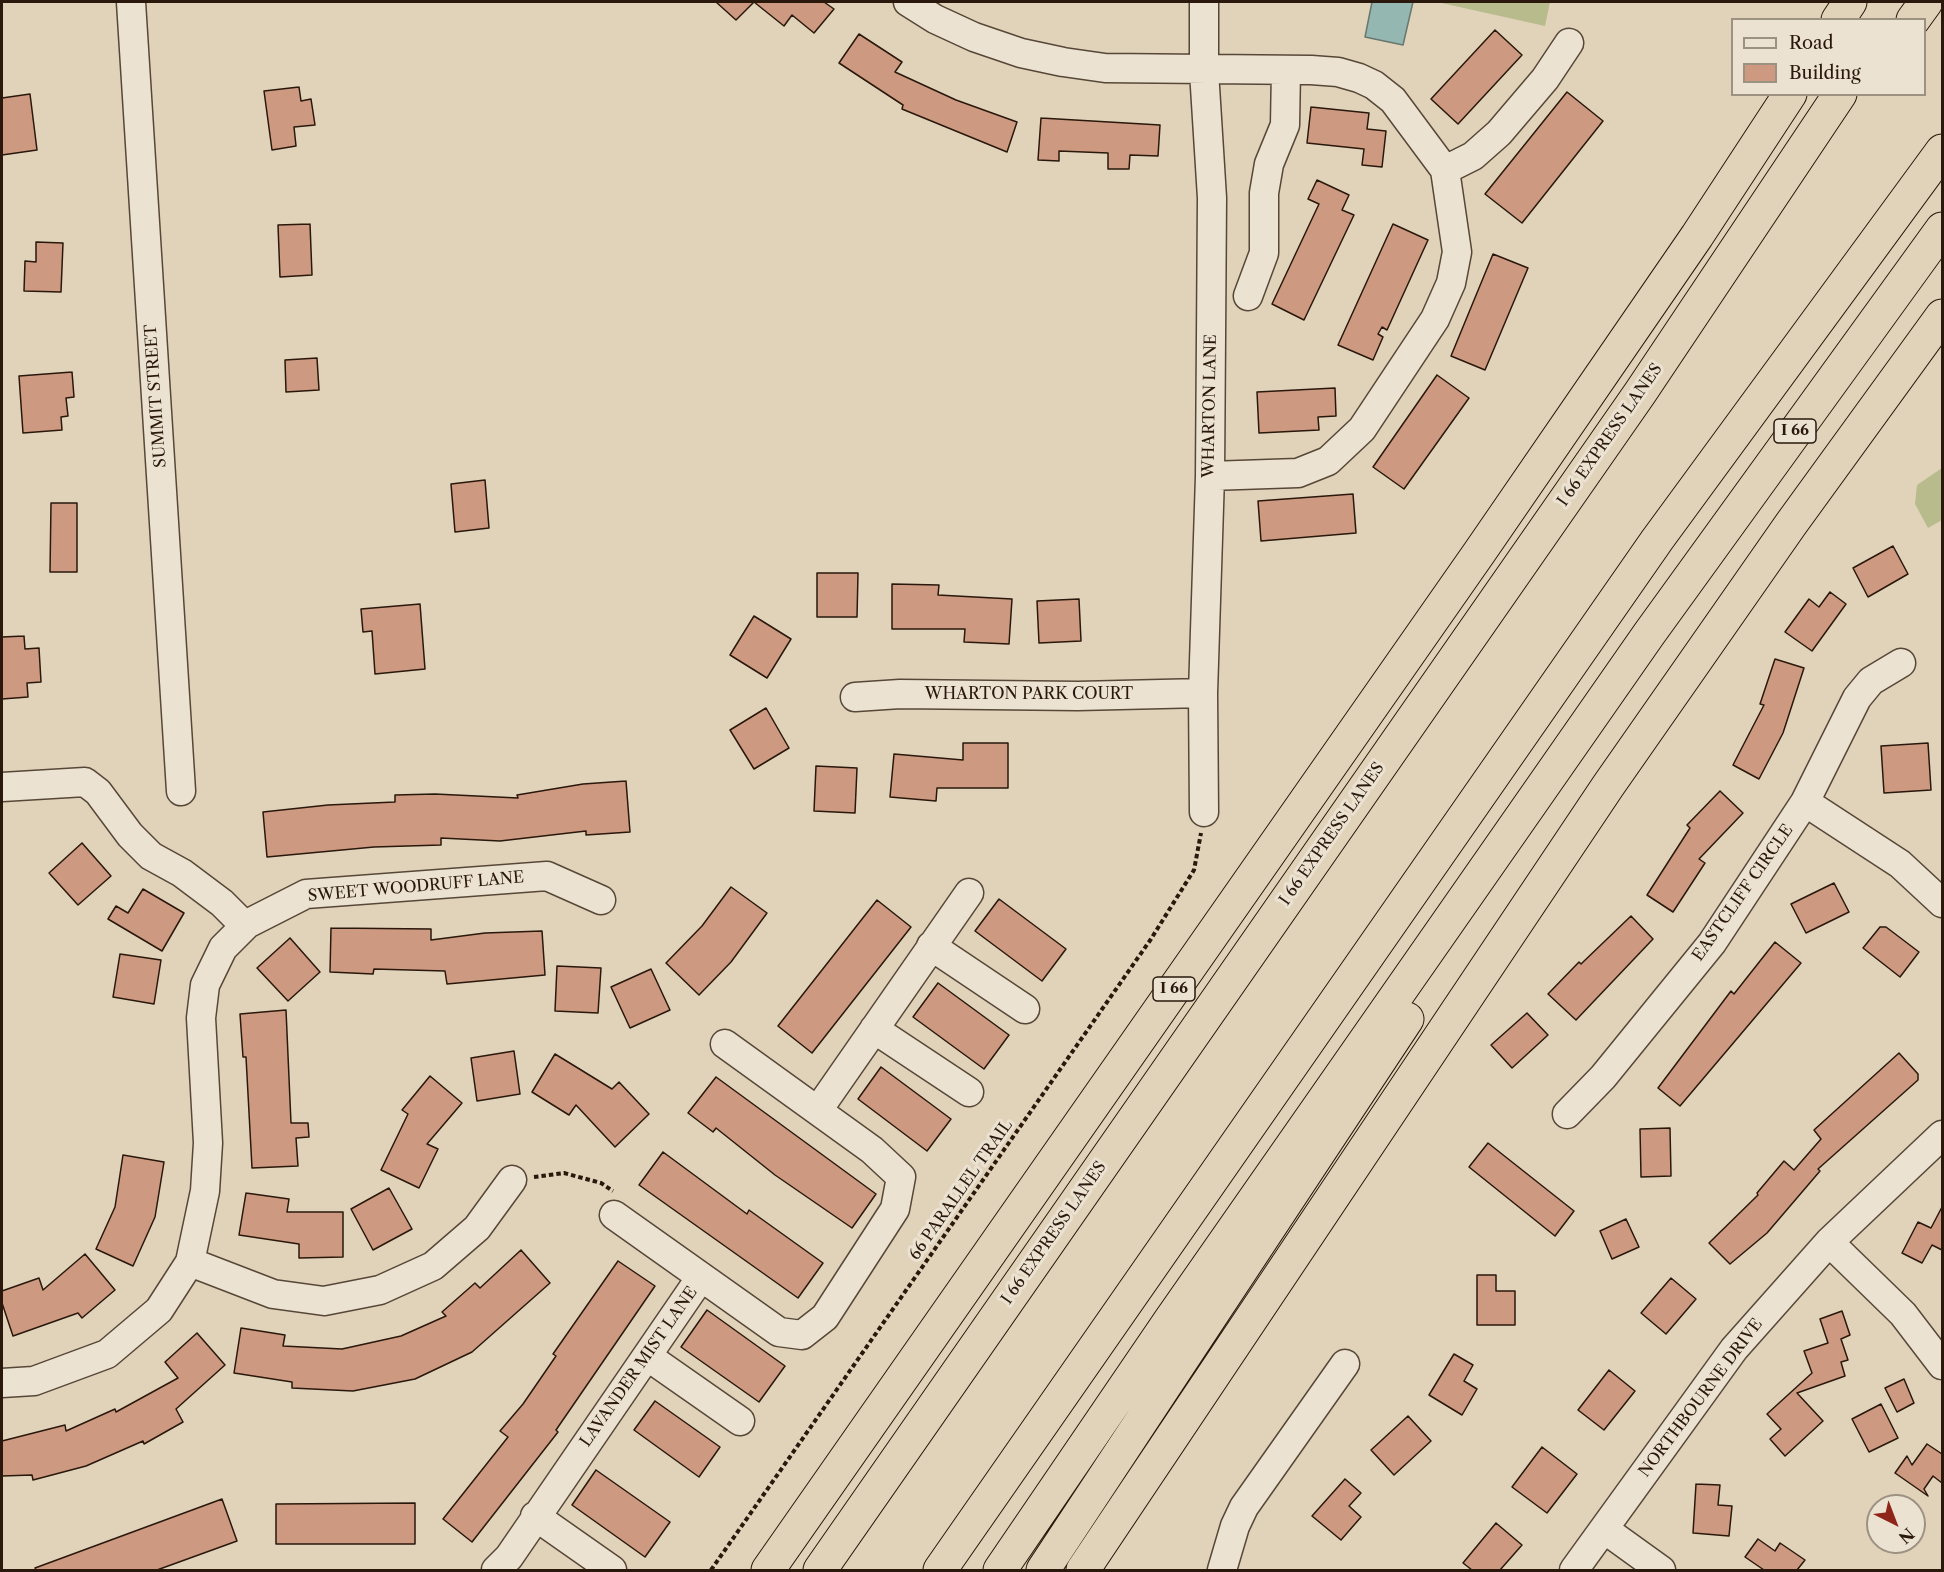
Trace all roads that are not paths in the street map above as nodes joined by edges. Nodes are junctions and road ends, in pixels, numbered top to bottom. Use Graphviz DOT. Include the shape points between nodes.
graph roads {
  1 [pos="131,2"];
  2 [pos="908,2"];
  3 [pos="1204,2"];
  4 [pos="1850,2"];
  5 [pos="1901,2"];
  6 [pos="1926,2"];
  7 [pos="1839,18"];
  8 [pos="1890,18"];
  9 [pos="1914,18"];
  10 [pos="1569,43"];
  11 [pos="1286,70"];
  12 [pos="1204,71"];
  13 [pos="1789,96"];
  14 [pos="1839,96"];
  15 [pos="1854,96"];
  16 [pos="1942,151"];
  17 [pos="1445,171"];
  18 [pos="1770,202"];
  19 [pos="1942,229"];
  20 [pos="1248,296"];
  21 [pos="1942,316"];
  22 [pos="1210,476"];
  23 [pos="1649,634"];
  24 [pos="1901,663"];
  25 [pos="1203,693"];
  26 [pos="855,697"];
  27 [pos="2,787"];
  28 [pos="181,791"];
  29 [pos="1805,802"];
  30 [pos="1204,812"];
  31 [pos="969,893"];
  32 [pos="601,900"];
  33 [pos="1942,903"];
  34 [pos="245,926"];
  35 [pos="931,946"];
  36 [pos="1025,1009"];
  37 [pos="874,1029"];
  38 [pos="725,1044"];
  39 [pos="969,1092"];
  40 [pos="818,1110"];
  41 [pos="1567,1114"];
  42 [pos="1942,1135"];
  43 [pos="512,1180"];
  44 [pos="614,1215"];
  45 [pos="1829,1242"];
  46 [pos="190,1262"];
  47 [pos="701,1277"];
  48 [pos="647,1356"];
  49 [pos="1346,1364"];
  50 [pos="1942,1365"];
  51 [pos="2,1383"];
  52 [pos="740,1421"];
  53 [pos="535,1516"];
  54 [pos="1604,1529"];
  55 [pos="496,1570"];
  56 [pos="612,1570"];
  57 [pos="768,1570"];
  58 [pos="820,1570"];
  59 [pos="940,1570"];
  60 [pos="1000,1570"];
  61 [pos="1043,1570"];
  62 [pos="1083,1570"];
  63 [pos="1222,1570"];
  64 [pos="1574,1570"];
  65 [pos="1661,1570"];
  1 -- 28 [label="street, SUMMIT STREET"];
  2 -- 12 [label="street" via="974,38 1021,53 1105,68"];
  3 -- 12 [label="street, WHARTON LANE"];
  4 -- 7 [label="highway"];
  5 -- 8 [label="highway"];
  6 -- 9 [label="highway"];
  10 -- 17 [label="street" via="1499,133 1473,156"];
  11 -- 12 [label="street"];
  11 -- 17 [label="street" via="1338,72 1374,85 1393,100"];
  11 -- 20 [label="street" via="1285,125 1266,174 1264,253"];
  12 -- 22 [label="street, WHARTON LANE" via="1212,198"];
  13 -- 57 [label="highway, I 66" via="1546,456"];
  14 -- 18 [label="highway, I 66 EXPRESS LANES"];
  15 -- 18 [label="highway"];
  16 -- 59 [label="highway" via="1658,540"];
  17 -- 22 [label="street" via="1457,252 1451,283 1436,319 1362,429 1328,461 1298,473"];
  18 -- 58 [label="highway, I 66 EXPRESS LANES"];
  19 -- 23 [label="highway, I 66"];
  21 -- 62 [label="highway" via="1602,795"];
  22 -- 25 [label="street, WHARTON LANE"];
  23 -- 60 [label="highway, I 66"];
  23 -- 61 [label="highway" via="1455,947"];
  24 -- 29 [label="street, EASTCLIFF CIRCLE" via="1871,681 1857,698"];
  25 -- 26 [label="street, WHARTON PARK COURT"];
  25 -- 30 [label="street, WHARTON LANE"];
  27 -- 34 [label="street" via="85,782 98,792 151,856 182,873"];
  29 -- 33 [label="street" via="1900,864"];
  29 -- 41 [label="street, EASTCLIFF CIRCLE" via="1712,943 1603,1077"];
  31 -- 35 [label="street"];
  32 -- 34 [label="street, SWEET WOODRUFF LANE" via="547,876 306,894"];
  34 -- 46 [label="street, SWEET WOODRUFF LANE" via="223,948 205,985 201,1018 208,1143 205,1191"];
  35 -- 36 [label="street"];
  35 -- 37 [label="street"];
  37 -- 39 [label="street"];
  37 -- 40 [label="street"];
  38 -- 40 [label="street"];
  40 -- 47 [label="street, LAVANDER MIST LANE" via="902,1177 895,1209 825,1317 802,1335 778,1332"];
  42 -- 45 [label="street, NORTHBOURNE DRIVE"];
  43 -- 46 [label="street" via="477,1228 433,1266 380,1290 324,1301 273,1294"];
  44 -- 47 [label="street"];
  45 -- 50 [label="street" via="1902,1314"];
  45 -- 54 [label="street, NORTHBOURNE DRIVE" via="1734,1349"];
  46 -- 51 [label="street, SWEET WOODRUFF LANE" via="159,1310 107,1354 34,1381"];
  47 -- 48 [label="street, LAVANDER MIST LANE"];
  48 -- 52 [label="street"];
  48 -- 53 [label="street, LAVANDER MIST LANE"];
  49 -- 63 [label="street" via="1244,1507"];
  53 -- 55 [label="street, LAVANDER MIST LANE"];
  53 -- 56 [label="street"];
  54 -- 64 [label="street, NORTHBOURNE DRIVE"];
  54 -- 65 [label="street"];
}
